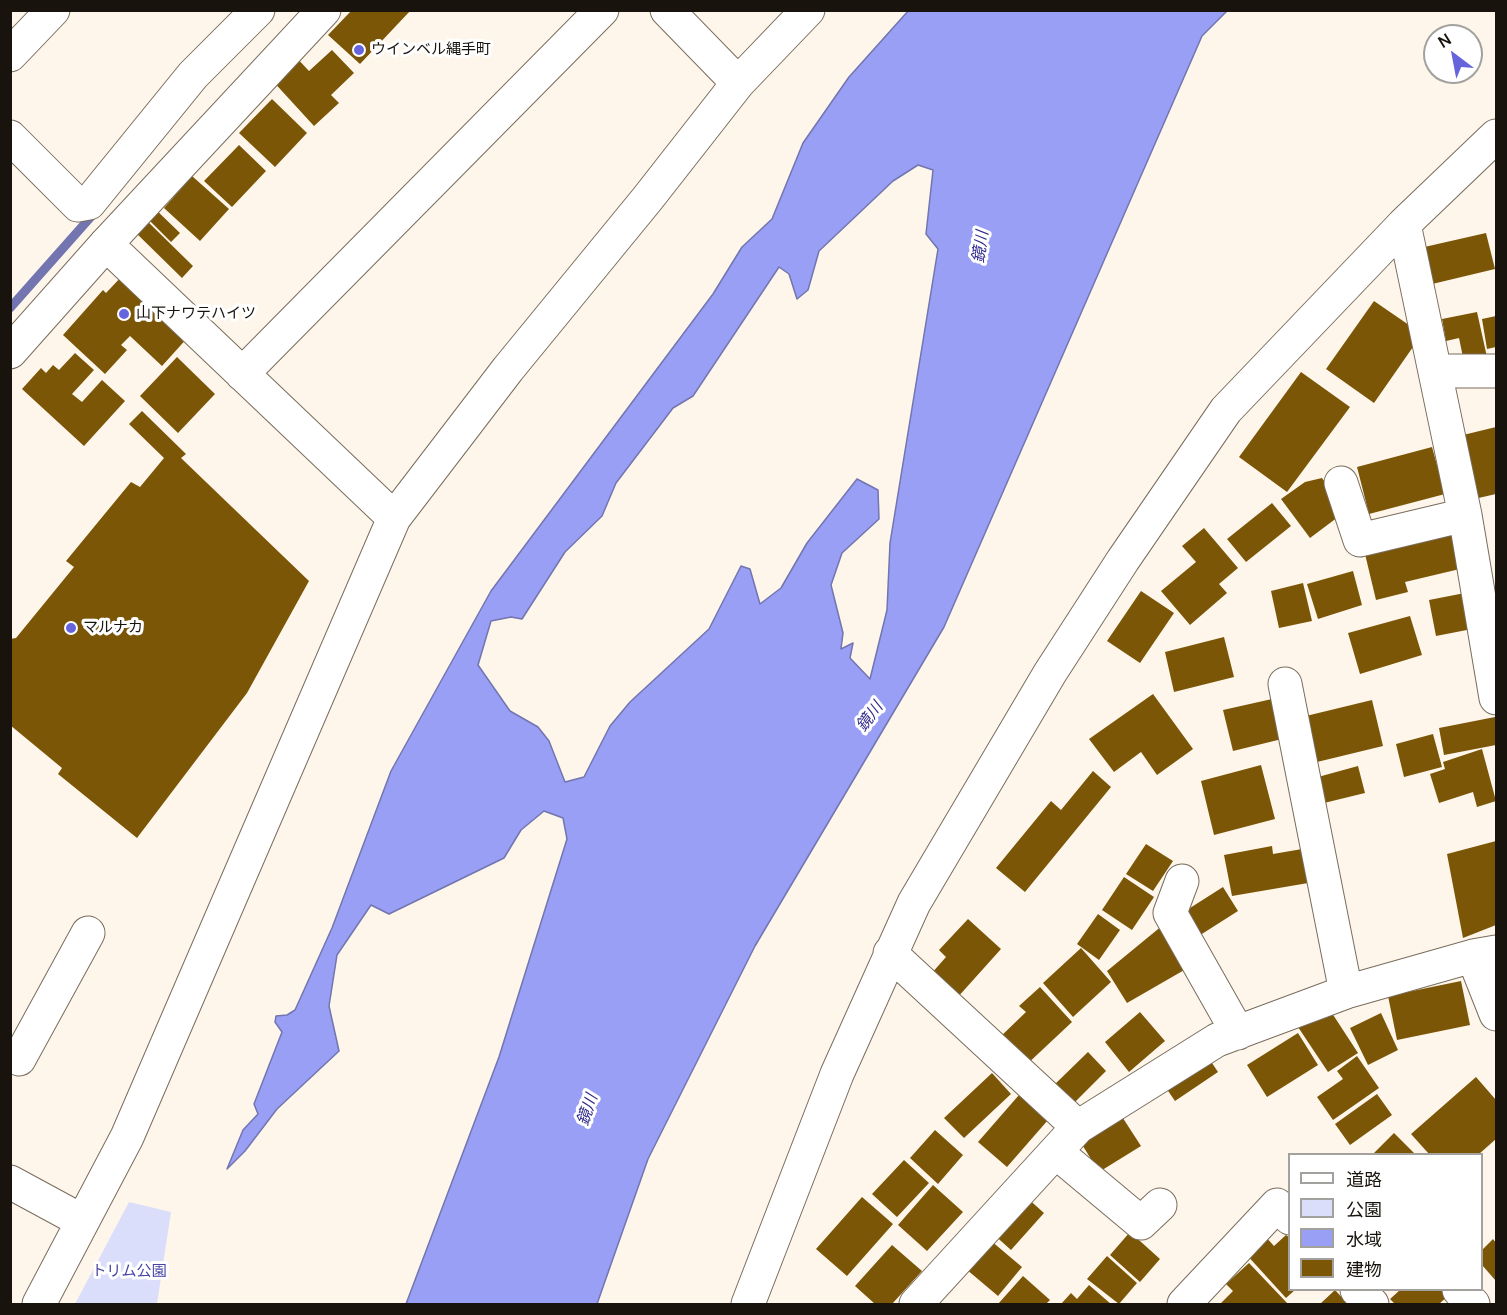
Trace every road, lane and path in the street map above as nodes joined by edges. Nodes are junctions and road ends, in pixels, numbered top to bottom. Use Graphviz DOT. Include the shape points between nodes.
graph roads {
  1 [pos="53,10"];
  2 [pos="258,10"];
  3 [pos="324,10"];
  4 [pos="602,10"];
  5 [pos="808,10"];
  6 [pos="687,17"];
  7 [pos="10,55"];
  8 [pos="738,83"];
  9 [pos="1497,136"];
  10 [pos="10,138"];
  11 [pos="1404,224"];
  12 [pos="106,244"];
  13 [pos="10,352"];
  14 [pos="1436,371"];
  15 [pos="1497,371"];
  16 [pos="242,374"];
  17 [pos="1341,483"];
  18 [pos="1465,515"];
  19 [pos="394,518"];
  20 [pos="1286,684"];
  21 [pos="1497,698"];
  22 [pos="1182,881"];
  23 [pos="88,933"];
  24 [pos="890,953"];
  25 [pos="1485,954"];
  26 [pos="1346,992"];
  27 [pos="1497,1014"];
  28 [pos="1238,1033"];
  29 [pos="13,1063"];
  30 [pos="1078,1127"];
  31 [pos="1056,1152"];
  32 [pos="10,1182"];
  33 [pos="1160,1205"];
  34 [pos="1288,1216"];
  35 [pos="82,1221"];
  36 [pos="1359,1291"];
  37 [pos="1460,1291"];
  38 [pos="39,1305"];
  39 [pos="748,1305"];
  40 [pos="916,1305"];
  41 [pos="1184,1305"];
  42 [pos="1372,1305"];
  43 [pos="1473,1305"];
  1 -- 7 [label="street"];
  2 -- 10 [label="street" via="193,75 89,203 78,204"];
  3 -- 12 [label="street"];
  4 -- 16 [label="street"];
  5 -- 8 [label="street"];
  6 -- 8 [label="street"];
  8 -- 19 [label="street" via="508,369"];
  9 -- 11 [label="street"];
  11 -- 14 [label="street"];
  11 -- 24 [label="street" via="1226,410 1050,673 914,903"];
  12 -- 13 [label="street"];
  12 -- 16 [label="street"];
  14 -- 15 [label="street"];
  14 -- 18 [label="street"];
  16 -- 19 [label="street"];
  17 -- 18 [label="street" via="1360,540"];
  18 -- 21 [label="street"];
  19 -- 35 [label="street" via="128,1137"];
  20 -- 26 [label="street"];
  22 -- 28 [label="street" via="1170,913"];
  23 -- 29 [label="street"];
  24 -- 30 [label="street"];
  24 -- 39 [label="street" via="837,1074"];
  25 -- 26 [label="street"];
  25 -- 27 [label="street"];
  26 -- 28 [label="street"];
  28 -- 30 [label="street" via="1217,1040"];
  30 -- 31 [label="street"];
  31 -- 33 [label="street" via="1141,1222"];
  31 -- 40 [label="street"];
  32 -- 35 [label="street"];
  34 -- 41 [label="street" via="1276,1205"];
  35 -- 38 [label="street"];
  36 -- 42 [label="street"];
  37 -- 43 [label="street"];
}
